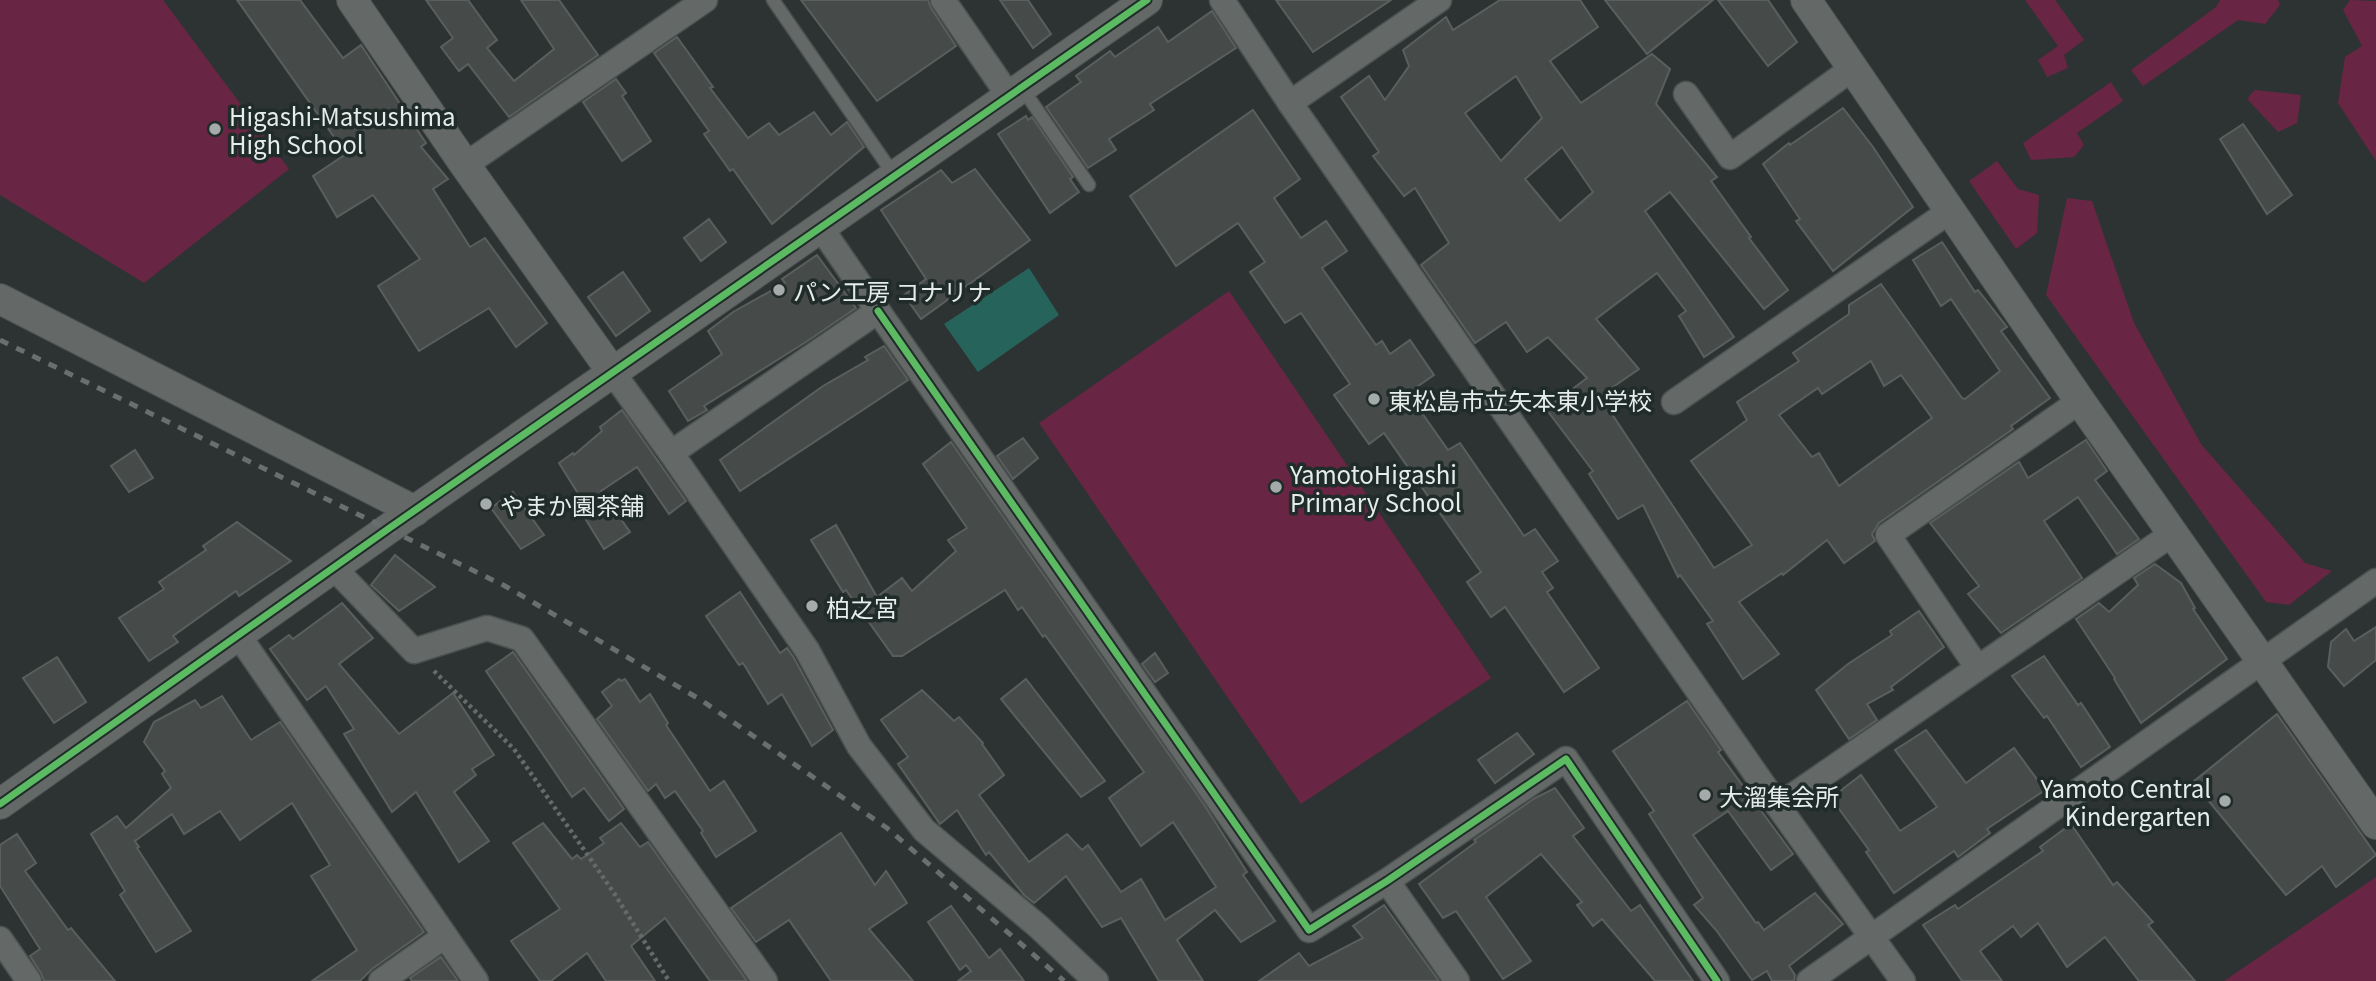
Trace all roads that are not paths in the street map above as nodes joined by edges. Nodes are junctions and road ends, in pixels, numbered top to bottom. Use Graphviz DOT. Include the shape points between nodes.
graph roads {
  1 [pos="352,0"];
  2 [pos="705,0"];
  3 [pos="773,0"];
  4 [pos="943,0"];
  5 [pos="1147,0"];
  6 [pos="1222,0"];
  7 [pos="1439,0"];
  8 [pos="1806,0"];
  9 [pos="1853,68"];
  10 [pos="1015,92"];
  11 [pos="1686,93"];
  12 [pos="1290,103"];
  13 [pos="465,165"];
  14 [pos="894,175"];
  15 [pos="1089,185"];
  16 [pos="1950,211"];
  17 [pos="821,228"];
  18 [pos="0,299"];
  19 [pos="878,311"];
  20 [pos="613,373"];
  21 [pos="2080,401"];
  22 [pos="1674,402"];
  23 [pos="671,453"];
  24 [pos="415,511"];
  25 [pos="2172,534"];
  26 [pos="334,568"];
  27 [pos="2376,581"];
  28 [pos="239,636"];
  29 [pos="2261,661"];
  30 [pos="1977,667"];
  31 [pos="0,804"];
  32 [pos="1778,806"];
  33 [pos="2376,824"];
  34 [pos="1387,881"];
  35 [pos="445,936"];
  36 [pos="1873,937"];
  37 [pos="0,939"];
  38 [pos="29,981"];
  39 [pos="381,981"];
  40 [pos="476,981"];
  41 [pos="765,981"];
  42 [pos="1096,981"];
  43 [pos="1457,981"];
  44 [pos="1717,981"];
  45 [pos="1809,981"];
  46 [pos="1903,981"];
  1 -- 13 [label="street"];
  2 -- 13 [label="street"];
  3 -- 14 [label="lane"];
  4 -- 10 [label="street"];
  5 -- 10 [label="street"];
  6 -- 12 [label="street"];
  7 -- 12 [label="street"];
  8 -- 9 [label="street"];
  9 -- 11 [label="street" via="1730,157"];
  9 -- 16 [label="street"];
  10 -- 14 [label="street"];
  10 -- 15 [label="lane"];
  12 -- 32 [label="street"];
  13 -- 20 [label="street"];
  14 -- 17 [label="street"];
  16 -- 21 [label="street"];
  16 -- 22 [label="street"];
  17 -- 19 [label="street"];
  17 -- 20 [label="street"];
  18 -- 24 [label="street"];
  19 -- 23 [label="street"];
  19 -- 34 [label="street" via="1309,930"];
  20 -- 23 [label="street"];
  20 -- 24 [label="street"];
  21 -- 25 [label="street"];
  21 -- 30 [label="street" via="1888,535"];
  23 -- 42 [label="street" via="807,650 859,746 924,830"];
  24 -- 26 [label="street"];
  25 -- 29 [label="street"];
  25 -- 30 [label="street"];
  26 -- 28 [label="street"];
  26 -- 41 [label="street" via="414,651 487,628 522,639"];
  27 -- 29 [label="street"];
  28 -- 31 [label="street"];
  28 -- 35 [label="street"];
  29 -- 33 [label="street"];
  29 -- 36 [label="street"];
  30 -- 32 [label="street"];
  32 -- 36 [label="street"];
  34 -- 43 [label="street"];
  34 -- 44 [label="street" via="1566,759"];
  35 -- 39 [label="street"];
  35 -- 40 [label="street"];
  36 -- 45 [label="street"];
  36 -- 46 [label="street"];
  37 -- 38 [label="street"];
}
